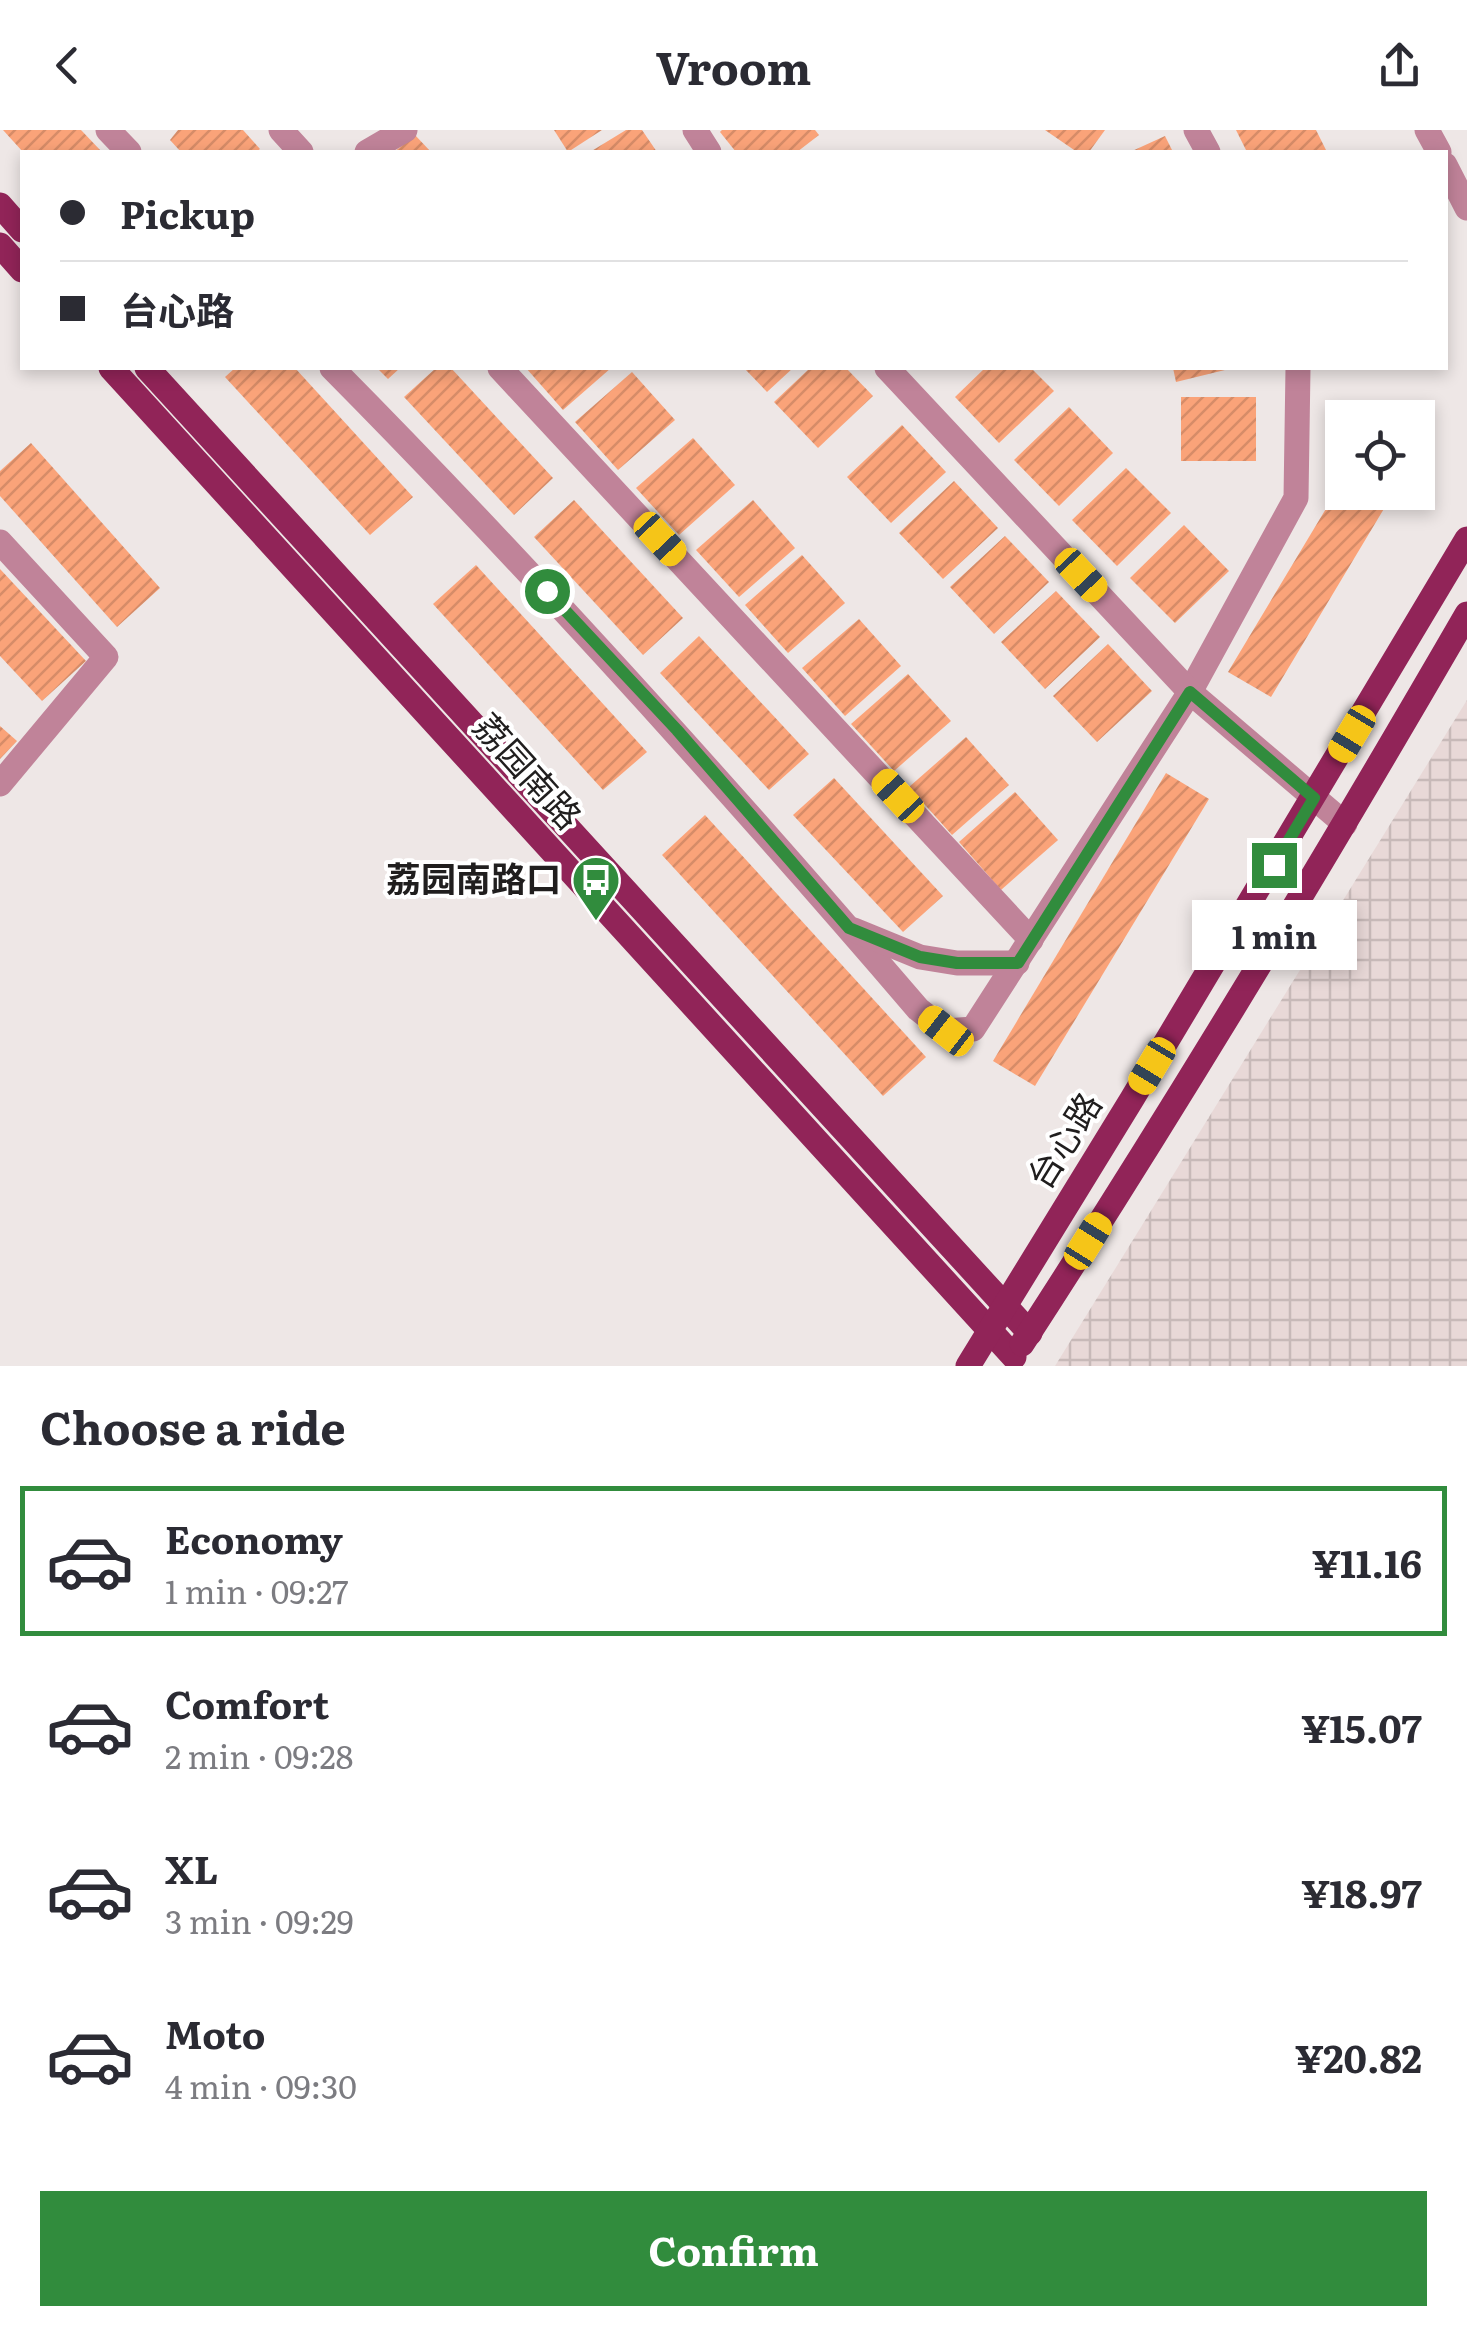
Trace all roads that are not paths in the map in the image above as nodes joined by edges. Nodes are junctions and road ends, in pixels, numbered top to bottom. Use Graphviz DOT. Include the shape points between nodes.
graph roads {
  1 [pos="108,130"];
  2 [pos="281,130"];
  3 [pos="404,130"];
  4 [pos="127,150"];
  5 [pos="299,150"];
  6 [pos="369,150"];
  7 [pos="1448,171"];
  8 [pos="0,205"];
  9 [pos="1467,208"];
  10 [pos="20,228"];
  11 [pos="0,246"];
  12 [pos="20,268"];
  13 [pos="113,370"];
  14 [pos="149,370"];
  15 [pos="334,370"];
  16 [pos="502,370"];
  17 [pos="889,370"];
  18 [pos="1298,370"];
  19 [pos="1467,539"];
  20 [pos="0,542"];
  21 [pos="1467,614"];
  22 [pos="1190,692"];
  23 [pos="0,784"];
  24 [pos="1314,798"];
  25 [pos="1345,824"];
  26 [pos="849,928"];
  27 [pos="1032,940"];
  28 [pos="1018,963"];
  29 [pos="1004,1307"];
  30 [pos="990,1330"];
  31 [pos="1030,1334"];
  32 [pos="1011,1362"];
  33 [pos="968,1366"];
  1 -- 4 [label="street"];
  2 -- 5 [label="street"];
  3 -- 6 [label="street"];
  7 -- 9 [label="street"];
  8 -- 10 [label="main road"];
  11 -- 12 [label="main road"];
  13 -- 30 [label="main road, 荔园南路"];
  14 -- 29 [label="main road, 荔园南路"];
  15 -- 26 [label="street" via="651,702"];
  16 -- 27 [label="street"];
  17 -- 22 [label="street"];
  18 -- 22 [label="street" via="1296,498"];
  19 -- 24 [label="main road, 台心路"];
  20 -- 23 [label="street" via="106,657"];
  21 -- 25 [label="main road, 台心路"];
  22 -- 24 [label="street"];
  22 -- 27 [label="street"];
  24 -- 25 [label="street"];
  24 -- 29 [label="main road, 台心路"];
  25 -- 31 [label="main road, 台心路"];
  26 -- 28 [label="street" via="920,957"];
  26 -- 28 [label="street" via="918,1009 946,1031 973,1029"];
  27 -- 28 [label="street"];
  29 -- 30 [label="main road, 台心路"];
  29 -- 31 [label="main road, 荔园南路"];
  30 -- 32 [label="main road, 荔园南路"];
  30 -- 33 [label="main road, 台心路"];
  31 -- 32 [label="main road, 台心路"];
}
